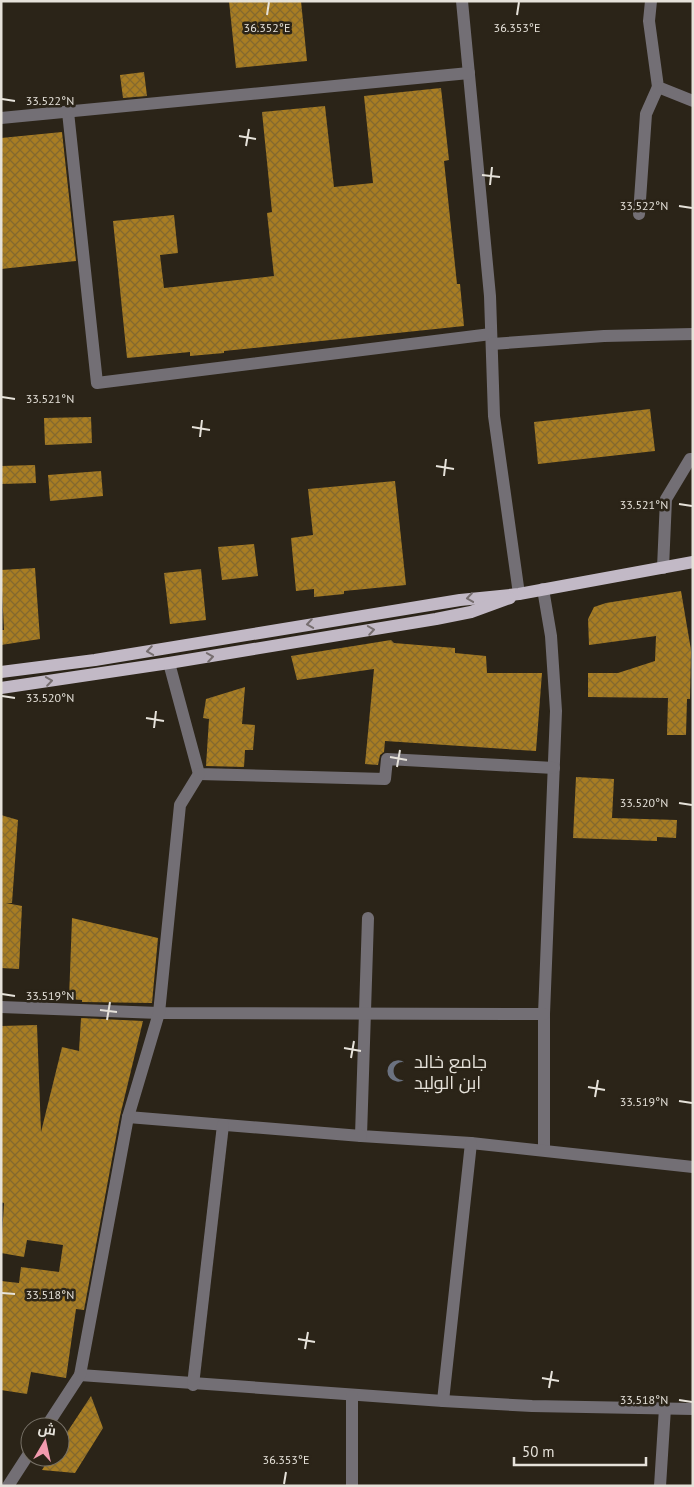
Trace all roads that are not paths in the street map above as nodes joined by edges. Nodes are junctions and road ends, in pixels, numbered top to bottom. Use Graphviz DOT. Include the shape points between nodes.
graph roads {
  1 [pos="462,1"];
  2 [pos="650,1"];
  3 [pos="469,73"];
  4 [pos="658,87"];
  5 [pos="693,101"];
  6 [pos="68,112"];
  7 [pos="1,118"];
  8 [pos="639,214"];
  9 [pos="693,334"];
  10 [pos="492,339"];
  11 [pos="693,459"];
  12 [pos="693,562"];
  13 [pos="662,568"];
  14 [pos="543,589"];
  15 [pos="519,594"];
  16 [pos="169,663"];
  17 [pos="1,672"];
  18 [pos="1,688"];
  19 [pos="554,768"];
  20 [pos="199,774"];
  21 [pos="368,918"];
  22 [pos="1,1007"];
  23 [pos="159,1013"];
  24 [pos="365,1014"];
  25 [pos="544,1014"];
  26 [pos="128,1117"];
  27 [pos="223,1125"];
  28 [pos="361,1136"];
  29 [pos="471,1144"];
  30 [pos="544,1150"];
  31 [pos="693,1166"];
  32 [pos="80,1375"];
  33 [pos="193,1384"];
  34 [pos="352,1396"];
  35 [pos="443,1401"];
  36 [pos="665,1408"];
  37 [pos="693,1409"];
  38 [pos="53,1417"];
  39 [pos="20,1467"];
  40 [pos="8,1486"];
  41 [pos="352,1486"];
  42 [pos="660,1486"];
  1 -- 3 [label="street"];
  2 -- 4 [label="street" via="649,20"];
  3 -- 6 [label="street"];
  3 -- 10 [label="street"];
  4 -- 5 [label="street"];
  4 -- 8 [label="street" via="646,114"];
  6 -- 7 [label="street"];
  6 -- 10 [label="street" via="97,383"];
  9 -- 10 [label="street"];
  10 -- 15 [label="street" via="494,416"];
  11 -- 13 [label="street" via="666,499"];
  12 -- 13 [label="main road"];
  13 -- 14 [label="main road"];
  14 -- 15 [label="main road"];
  14 -- 19 [label="street" via="551,636 556,711"];
  16 -- 15 [label="main road, one-way" via="471,612"];
  15 -- 17 [label="main road, one-way" via="467,599 95,660"];
  18 -- 16 [label="main road, one-way"];
  16 -- 20 [label="street"];
  19 -- 20 [label="street" via="387,759 385,779"];
  19 -- 25 [label="street"];
  20 -- 23 [label="street" via="180,805"];
  21 -- 24 [label="street"];
  22 -- 23 [label="street"];
  23 -- 24 [label="street"];
  23 -- 26 [label="street"];
  24 -- 25 [label="street"];
  24 -- 28 [label="street"];
  25 -- 30 [label="street"];
  26 -- 27 [label="street"];
  26 -- 32 [label="street"];
  27 -- 28 [label="street"];
  27 -- 33 [label="street"];
  28 -- 29 [label="street"];
  29 -- 30 [label="street"];
  29 -- 35 [label="street"];
  30 -- 31 [label="street"];
  32 -- 33 [label="street"];
  32 -- 38 [label="street"];
  33 -- 34 [label="street"];
  34 -- 35 [label="street"];
  34 -- 41 [label="street"];
  35 -- 36 [label="street"];
  36 -- 37 [label="street"];
  36 -- 42 [label="street"];
  39 -- 40 [label="street"];
}
